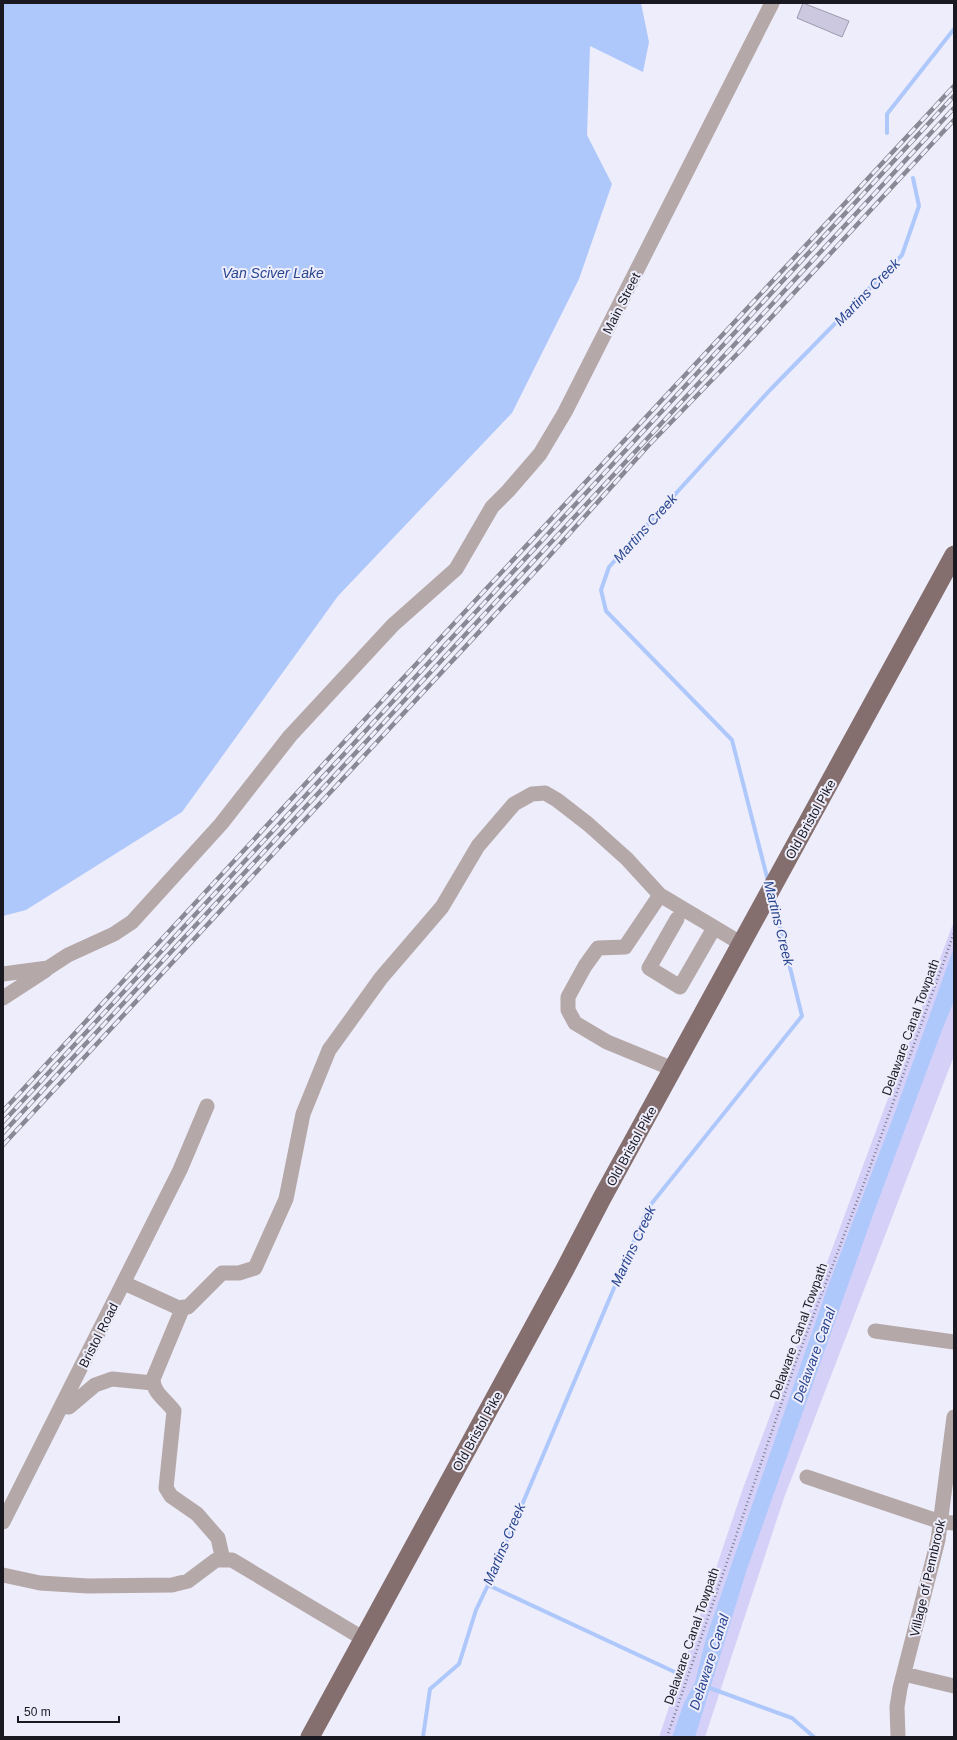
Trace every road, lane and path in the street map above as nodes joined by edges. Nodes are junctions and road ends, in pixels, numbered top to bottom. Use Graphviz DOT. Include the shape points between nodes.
graph roads {
  1 [pos="772,3"];
  2 [pos="954,555"];
  3 [pos="660,895"];
  4 [pos="677,919"];
  5 [pos="714,928"];
  6 [pos="954,933"];
  7 [pos="742,944"];
  8 [pos="48,968"];
  9 [pos="3,974"];
  10 [pos="3,998"];
  11 [pos="673,1069"];
  12 [pos="207,1106"];
  13 [pos="124,1283"];
  14 [pos="183,1307"];
  15 [pos="875,1330"];
  16 [pos="954,1342"];
  17 [pos="153,1382"];
  18 [pos="62,1406"];
  19 [pos="954,1417"];
  20 [pos="807,1476"];
  21 [pos="3,1522"];
  22 [pos="947,1522"];
  23 [pos="223,1560"];
  24 [pos="3,1575"];
  25 [pos="364,1639"];
  26 [pos="904,1674"];
  27 [pos="954,1686"];
  28 [pos="310,1737"];
  29 [pos="667,1737"];
  30 [pos="898,1737"];
  1 -- 8 [label="street, Main Street" via="565,412 540,454 492,507 456,569 393,626 290,736 221,824 132,922"];
  2 -- 7 [label="main road, Old Bristol Pike"];
  3 -- 5 [label="street"];
  3 -- 11 [label="street" via="626,947 598,948 568,997 568,1010 576,1023 608,1042"];
  3 -- 14 [label="street" via="627,858 557,800 545,793 521,798 514,804 478,846 442,907 381,978 329,1050 303,1114 286,1199 255,1268 239,1273 222,1273 188,1306"];
  4 -- 5 [label="street" via="649,968 680,987"];
  5 -- 7 [label="street"];
  6 -- 29 [label="path, Delaware Canal Towpath" via="870,1167 795,1364"];
  7 -- 11 [label="main road, Old Bristol Pike"];
  8 -- 9 [label="street"];
  8 -- 10 [label="street, Main Street"];
  11 -- 25 [label="main road, Old Bristol Pike"];
  12 -- 13 [label="street, Bristol Road" via="180,1170"];
  13 -- 14 [label="street" via="178,1308"];
  13 -- 18 [label="street, Bristol Road"];
  14 -- 17 [label="street"];
  15 -- 16 [label="street"];
  17 -- 18 [label="street" via="112,1379 95,1385 69,1407"];
  17 -- 23 [label="street" via="156,1391 174,1411 166,1488 172,1496 197,1514 218,1538"];
  18 -- 21 [label="street, Bristol Road"];
  19 -- 22 [label="street, Village of Pennbrook"];
  20 -- 22 [label="street"];
  22 -- 26 [label="street, Village of Pennbrook" via="938,1540"];
  23 -- 24 [label="street" via="216,1560 188,1581 172,1585 88,1586 40,1583"];
  23 -- 25 [label="street" via="232,1560"];
  25 -- 28 [label="main road, Old Bristol Pike"];
  26 -- 27 [label="street"];
  26 -- 30 [label="street, Village of Pennbrook" via="897,1707"];
}
